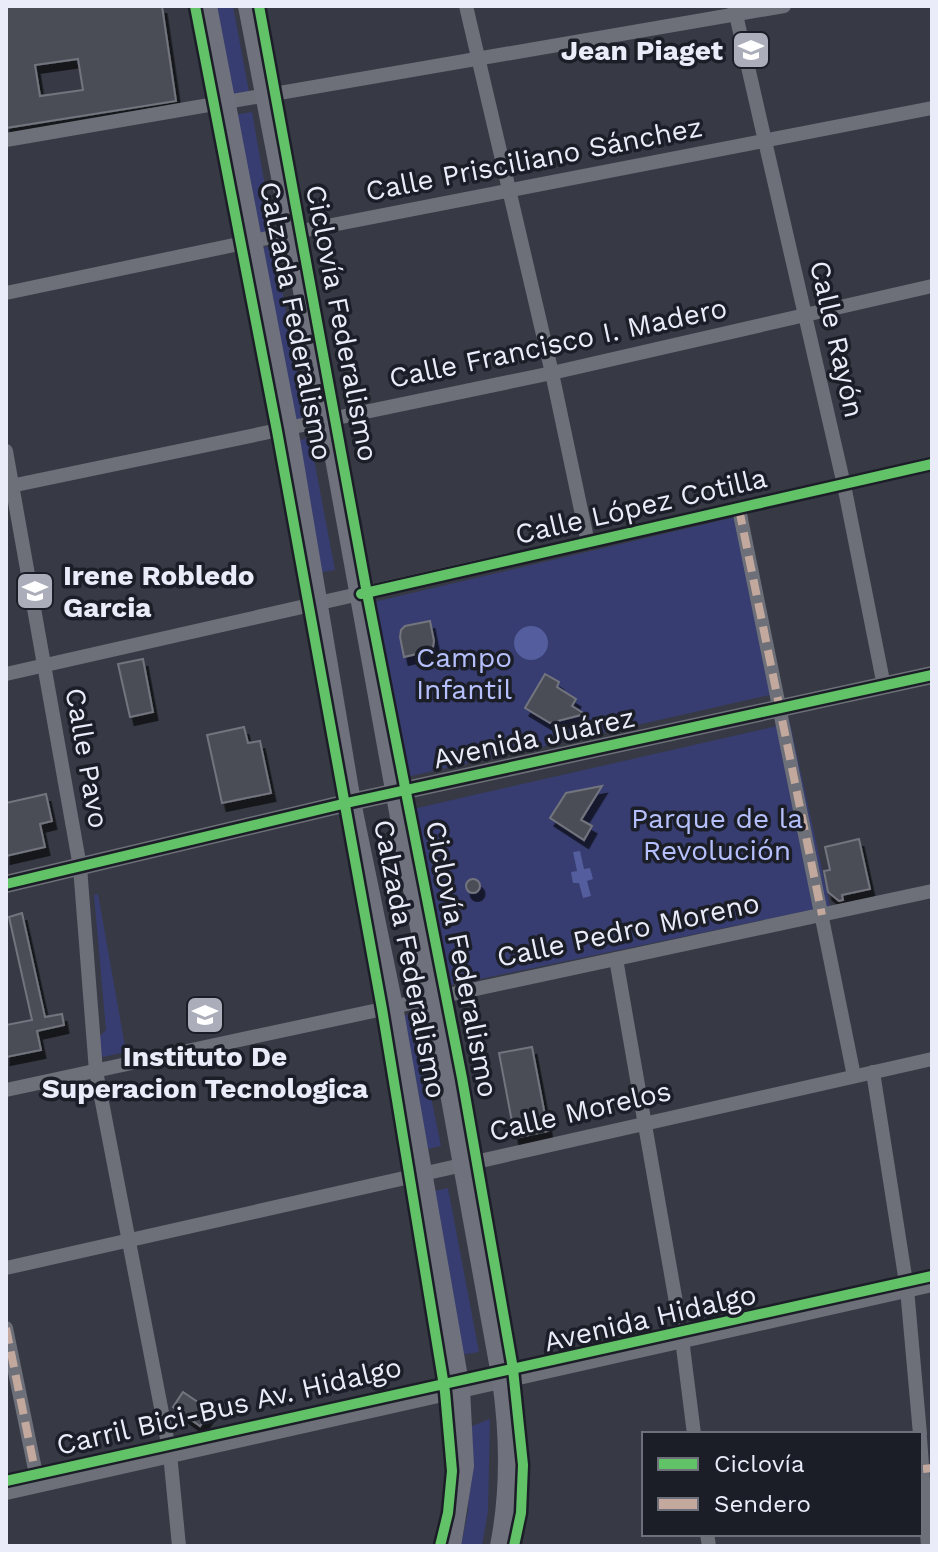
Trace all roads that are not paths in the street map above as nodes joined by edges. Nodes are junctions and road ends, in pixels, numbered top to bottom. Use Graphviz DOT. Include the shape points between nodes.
graph roads {
  1 [pos="207,6"];
  2 [pos="248,6"];
  3 [pos="466,6"];
  4 [pos="784,6"];
  5 [pos="735,10"];
  6 [pos="480,59"];
  7 [pos="265,96"];
  8 [pos="226,103"];
  9 [pos="932,108"];
  10 [pos="6,140"];
  11 [pos="764,141"];
  12 [pos="510,191"];
  13 [pos="291,233"];
  14 [pos="252,242"];
  15 [pos="932,286"];
  16 [pos="6,293"];
  17 [pos="804,315"];
  18 [pos="552,373"];
  19 [pos="328,420"];
  20 [pos="288,428"];
  21 [pos="6,451"];
  22 [pos="932,464"];
  23 [pos="844,485"];
  24 [pos="9,487"];
  25 [pos="739,509"];
  26 [pos="588,543"];
  27 [pos="361,594"];
  28 [pos="319,603"];
  29 [pos="44,665"];
  30 [pos="6,674"];
  31 [pos="932,675"];
  32 [pos="884,686"];
  33 [pos="780,709"];
  34 [pos="397,792"];
  35 [pos="351,802"];
  36 [pos="80,867"];
  37 [pos="6,884"];
  38 [pos="932,891"];
  39 [pos="822,915"];
  40 [pos="616,959"];
  41 [pos="434,998"];
  42 [pos="393,1006"];
  43 [pos="932,1059"];
  44 [pos="96,1071"];
  45 [pos="873,1072"];
  46 [pos="854,1076"];
  47 [pos="6,1090"];
  48 [pos="645,1123"];
  49 [pos="463,1163"];
  50 [pos="421,1172"];
  51 [pos="128,1240"];
  52 [pos="6,1268"];
  53 [pos="932,1283"];
  54 [pos="907,1289"];
  55 [pos="6,1328"];
  56 [pos="682,1339"];
  57 [pos="502,1380"];
  58 [pos="460,1389"];
  59 [pos="694,1432"];
  60 [pos="920,1432"];
  61 [pos="170,1454"];
  62 [pos="922,1464"];
  63 [pos="38,1484"];
  64 [pos="6,1491"];
  65 [pos="179,1546"];
  66 [pos="451,1546"];
  67 [pos="500,1546"];
  68 [pos="928,1546"];
  1 -- 8 [label="main road, Calzada Federalismo"];
  2 -- 7 [label="main road, Calzada Federalismo"];
  3 -- 6 [label="street"];
  4 -- 5 [label="street"];
  5 -- 6 [label="street"];
  5 -- 11 [label="street, Calle Rayón"];
  6 -- 7 [label="street"];
  6 -- 12 [label="street"];
  7 -- 8 [label="street"];
  7 -- 13 [label="main road, Calzada Federalismo"];
  8 -- 10 [label="street"];
  8 -- 14 [label="main road, Calzada Federalismo"];
  9 -- 11 [label="street, Calle Prisciliano Sánchez"];
  11 -- 12 [label="street, Calle Prisciliano Sánchez"];
  11 -- 17 [label="street, Calle Rayón"];
  12 -- 13 [label="street, Calle Prisciliano Sánchez"];
  12 -- 18 [label="street"];
  13 -- 14 [label="street, Calle Prisciliano Sánchez"];
  13 -- 19 [label="main road, Calzada Federalismo"];
  14 -- 16 [label="street, Calle Prisciliano Sánchez"];
  14 -- 20 [label="main road, Calzada Federalismo"];
  15 -- 17 [label="street, Calle Francisco I. Madero"];
  17 -- 18 [label="street, Calle Francisco I. Madero"];
  17 -- 23 [label="street, Calle Rayón"];
  18 -- 19 [label="street, Calle Francisco I. Madero"];
  18 -- 26 [label="street"];
  19 -- 20 [label="street, Calle Francisco I. Madero"];
  19 -- 27 [label="main road, Calzada Federalismo"];
  20 -- 24 [label="street, Calle Francisco I. Madero"];
  20 -- 28 [label="main road, Calzada Federalismo"];
  21 -- 24 [label="street, Calle Pavo"];
  22 -- 23 [label="street, Calle López Cotilla"];
  23 -- 25 [label="street, Calle López Cotilla"];
  23 -- 32 [label="street, Calle Rayón"];
  24 -- 29 [label="street, Calle Pavo"];
  25 -- 26 [label="street, Calle López Cotilla"];
  25 -- 33 [label="street"];
  26 -- 27 [label="street, Calle López Cotilla"];
  27 -- 28 [label="street, Calle López Cotilla"];
  27 -- 34 [label="main road, Calzada Federalismo"];
  28 -- 29 [label="street, Calle López Cotilla"];
  28 -- 35 [label="main road, Calzada Federalismo"];
  29 -- 30 [label="street, Calle López Cotilla"];
  29 -- 36 [label="street, Calle Pavo"];
  31 -- 32 [label="main road, Avenida Juárez"];
  32 -- 33 [label="main road, Avenida Juárez"];
  33 -- 34 [label="main road, Avenida Juárez"];
  33 -- 39 [label="street"];
  34 -- 35 [label="main road, Avenida Juárez"];
  34 -- 41 [label="main road, Calzada Federalismo"];
  35 -- 36 [label="main road, Avenida Juárez"];
  35 -- 42 [label="main road, Calzada Federalismo"];
  36 -- 37 [label="main road, Avenida Juárez"];
  36 -- 44 [label="street, Calle Pavo"];
  38 -- 39 [label="street, Calle Pedro Moreno"];
  39 -- 40 [label="street, Calle Pedro Moreno"];
  39 -- 46 [label="street"];
  40 -- 41 [label="street, Calle Pedro Moreno"];
  40 -- 48 [label="street"];
  41 -- 42 [label="street, Calle Pedro Moreno"];
  41 -- 49 [label="main road, Calzada Federalismo"];
  42 -- 44 [label="street, Calle Pedro Moreno"];
  42 -- 50 [label="main road, Calzada Federalismo"];
  43 -- 45 [label="street, Calle Morelos"];
  44 -- 47 [label="street, Calle Pedro Moreno"];
  44 -- 51 [label="street, Calle Pavo"];
  45 -- 46 [label="street, Calle Morelos"];
  45 -- 54 [label="street"];
  46 -- 48 [label="street, Calle Morelos"];
  48 -- 49 [label="street, Calle Morelos"];
  48 -- 56 [label="street"];
  49 -- 50 [label="street, Calle Morelos"];
  49 -- 57 [label="main road, Calzada Federalismo"];
  50 -- 51 [label="street, Calle Morelos"];
  50 -- 58 [label="main road, Calzada Federalismo"];
  51 -- 52 [label="street, Calle Morelos"];
  51 -- 61 [label="street, Calle Pavo"];
  53 -- 54 [label="main road, Avenida Hidalgo"];
  54 -- 56 [label="main road, Avenida Hidalgo"];
  54 -- 60 [label="street"];
  55 -- 63 [label="street"];
  56 -- 57 [label="main road, Avenida Hidalgo"];
  56 -- 59 [label="street"];
  57 -- 58 [label="main road, Avenida Hidalgo"];
  57 -- 67 [label="main road, Calzada Federalismo" via="509,1464"];
  58 -- 61 [label="main road, Avenida Hidalgo"];
  58 -- 66 [label="main road, Calzada Federalismo" via="464,1466"];
  61 -- 63 [label="main road, Avenida Hidalgo"];
  61 -- 65 [label="street, Calle Pavo"];
  62 -- 68 [label="street"];
  63 -- 64 [label="main road, Avenida Hidalgo"];
}
